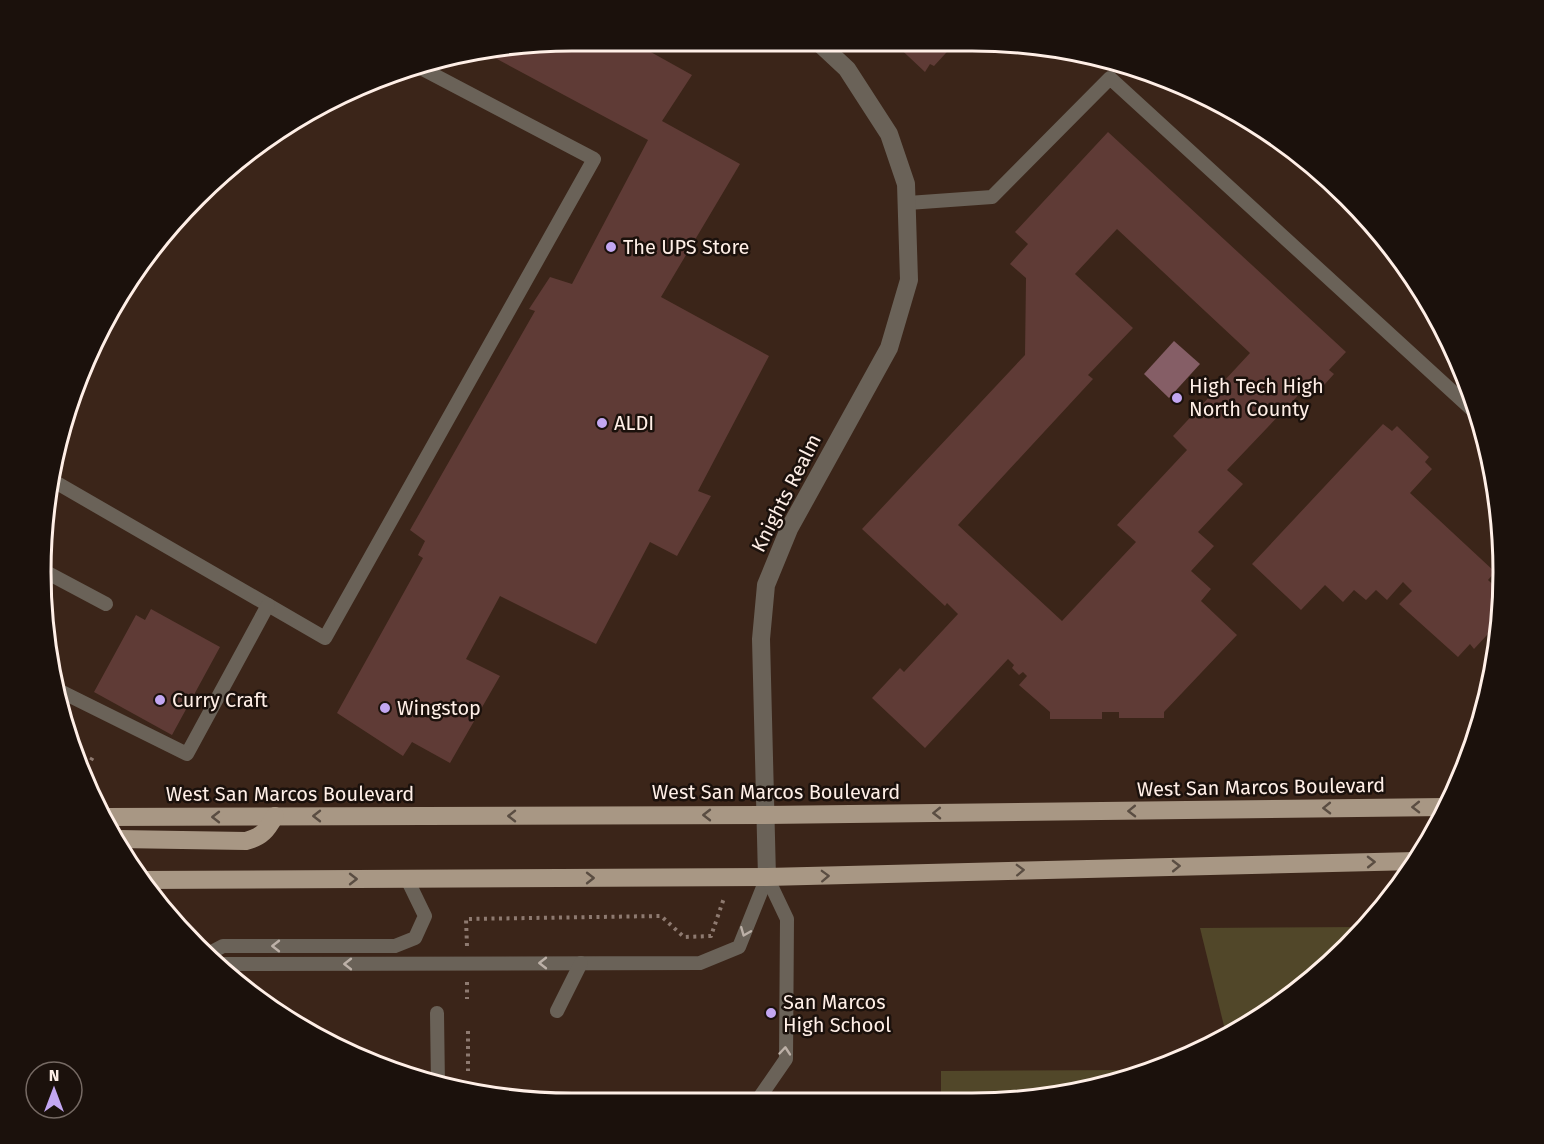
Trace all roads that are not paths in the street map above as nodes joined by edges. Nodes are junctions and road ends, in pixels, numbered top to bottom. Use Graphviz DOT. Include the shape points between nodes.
graph roads {
  1 [pos="828,51"];
  2 [pos="428,72"];
  3 [pos="908,209"];
  4 [pos="1464,402"];
  5 [pos="59,484"];
  6 [pos="51,575"];
  7 [pos="106,604"];
  8 [pos="268,605"];
  9 [pos="66,695"];
  10 [pos="1436,807"];
  11 [pos="766,815"];
  12 [pos="275,816"];
  13 [pos="113,817"];
  14 [pos="125,839"];
  15 [pos="1405,861"];
  16 [pos="767,877"];
  17 [pos="407,879"];
  18 [pos="153,880"];
  19 [pos="214,950"];
  20 [pos="581,963"];
  21 [pos="228,964"];
  22 [pos="557,1011"];
  23 [pos="437,1012"];
  24 [pos="438,1075"];
  25 [pos="763,1093"];
  1 -- 3 [label="street, Knights Realm" via="847,69 889,134 906,184"];
  2 -- 8 [label="lane" via="594,159 325,638"];
  3 -- 4 [label="lane" via="992,198 1110,78"];
  3 -- 11 [label="street, Knights Realm" via="909,280 889,348 789,529 766,585 761,639"];
  5 -- 8 [label="lane"];
  6 -- 7 [label="lane"];
  8 -- 9 [label="lane" via="187,754"];
  10 -- 11 [label="main road, West San Marcos Boulevard, one-way"];
  11 -- 12 [label="main road, West San Marcos Boulevard, one-way"];
  11 -- 16 [label="street, Knights Realm"];
  12 -- 13 [label="main road, West San Marcos Boulevard, one-way"];
  12 -- 14 [label="main road" via="266,832 246,841"];
  16 -- 15 [label="main road, one-way"];
  17 -- 16 [label="main road, one-way"];
  16 -- 20 [label="lane, one-way" via="739,947 700,963"];
  25 -- 16 [label="lane, one-way" via="786,1059 787,919"];
  18 -- 17 [label="main road, one-way"];
  17 -- 19 [label="lane, one-way" via="424,916 415,938 395,946 223,946"];
  20 -- 21 [label="lane, one-way"];
  20 -- 22 [label="lane"];
  23 -- 24 [label="lane"];
}
